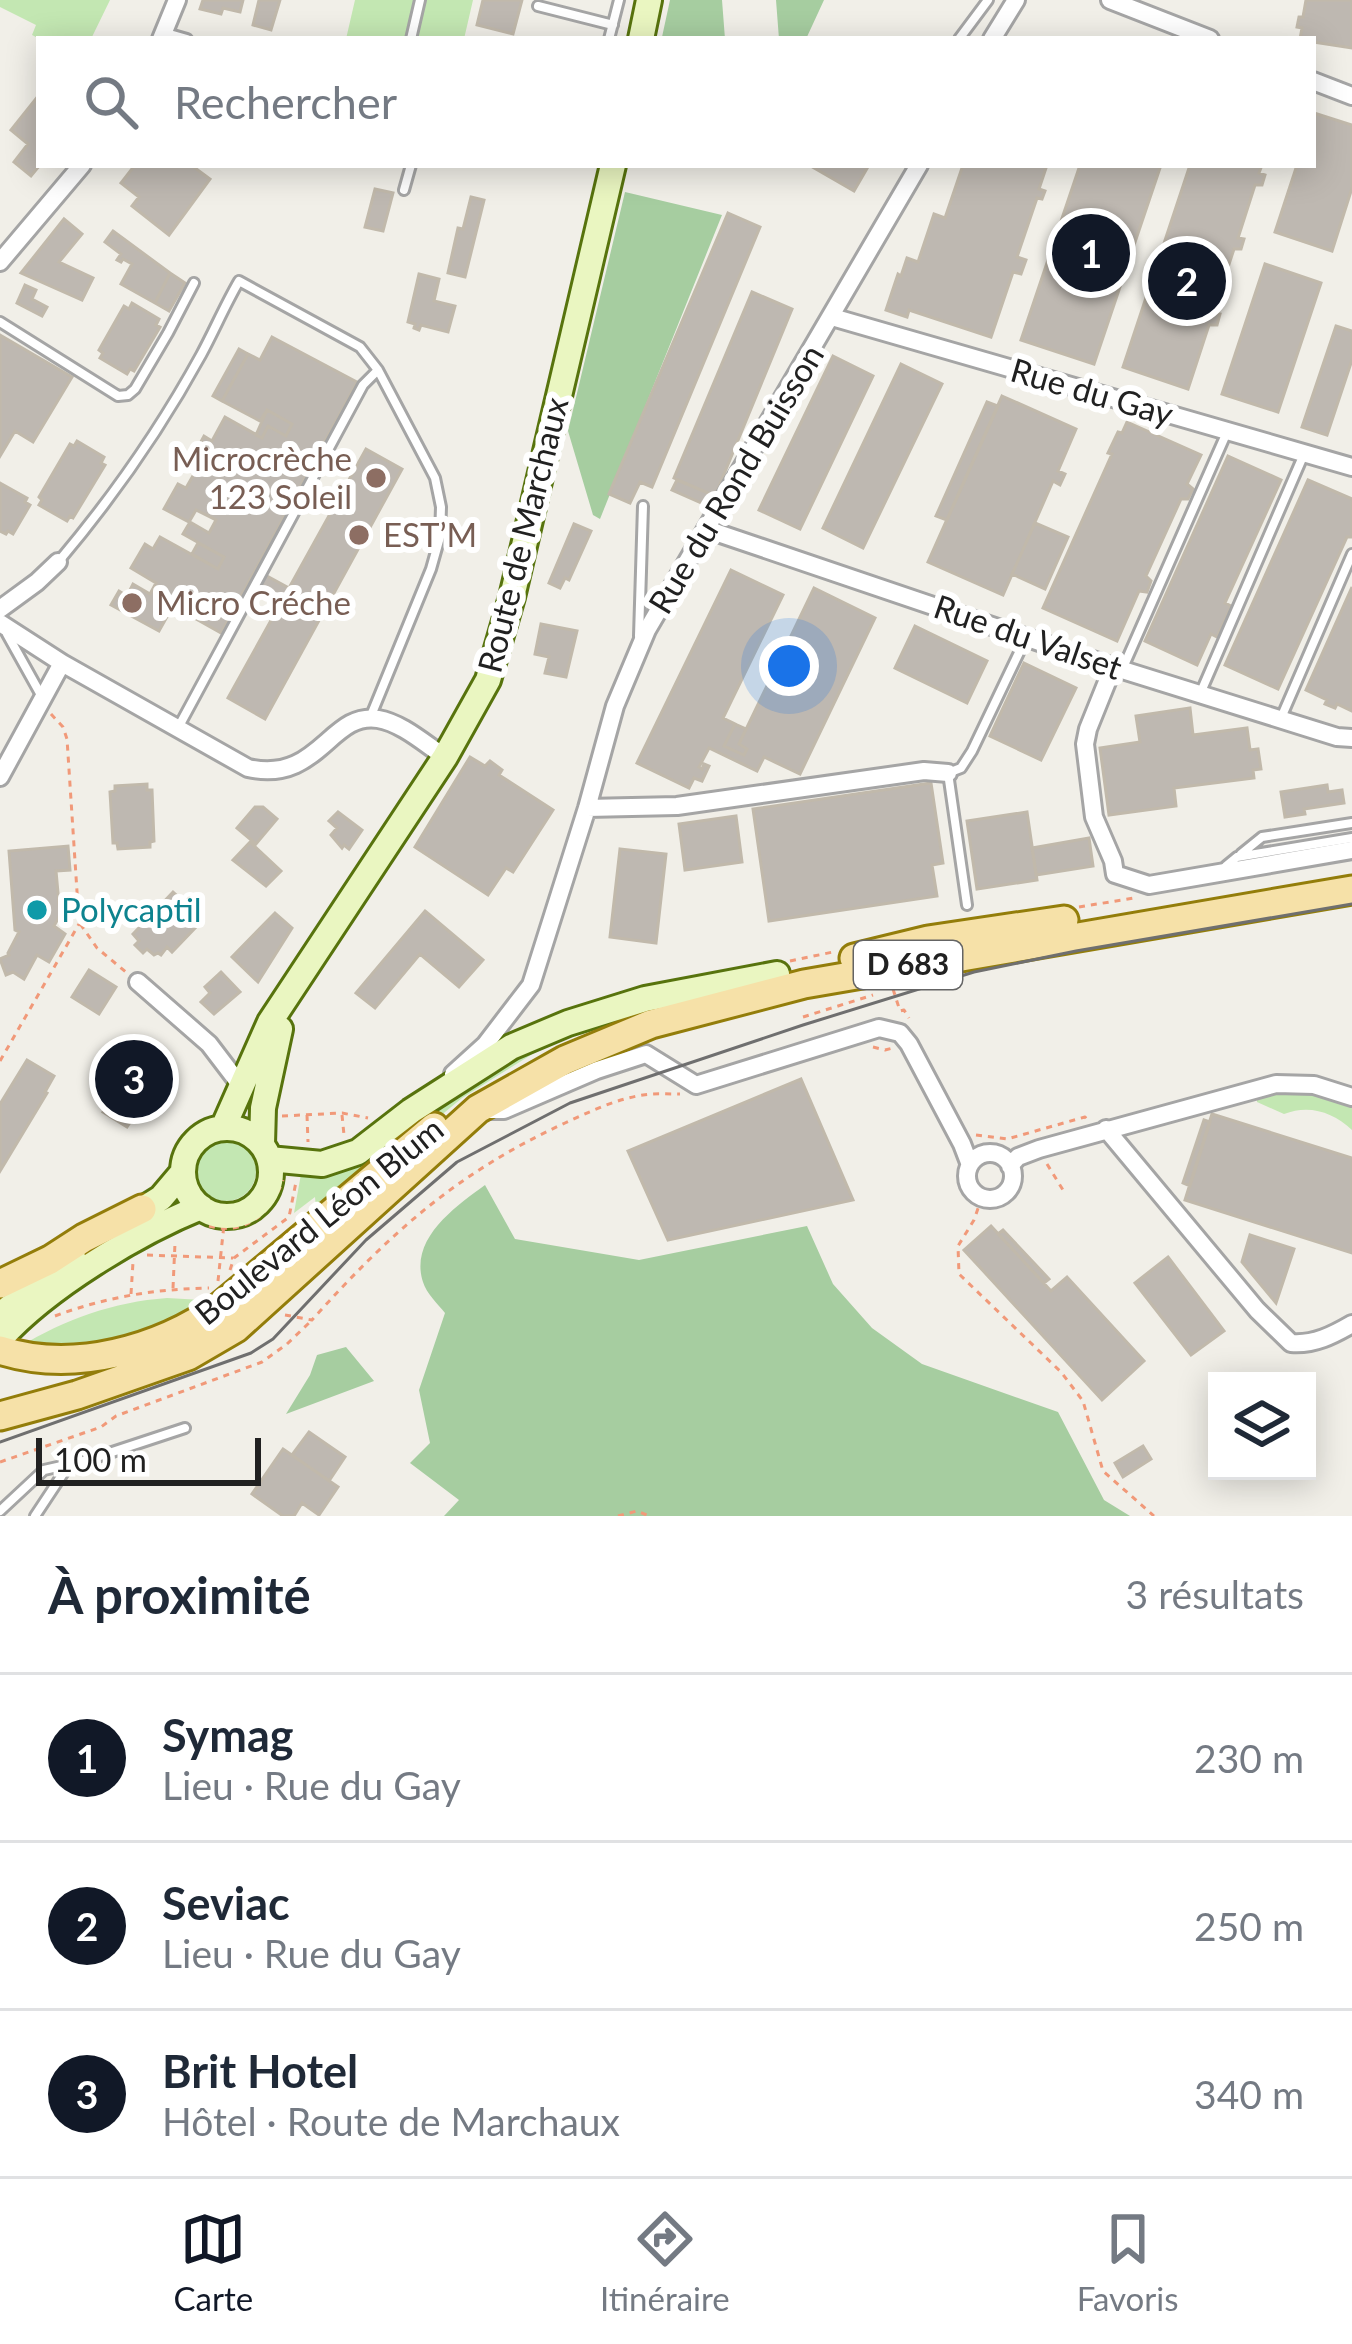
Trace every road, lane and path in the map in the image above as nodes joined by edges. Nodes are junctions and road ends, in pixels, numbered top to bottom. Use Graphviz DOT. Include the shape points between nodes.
graph roads {
  1 [pos="177,0"];
  2 [pos="420,0"];
  3 [pos="620,0"];
  4 [pos="650,0"];
  5 [pos="988,0"];
  6 [pos="1016,0"];
  7 [pos="1111,0"];
  8 [pos="538,6"];
  9 [pos="974,21"];
  10 [pos="613,25"];
  11 [pos="163,36"];
  12 [pos="412,36"];
  13 [pos="610,36"];
  14 [pos="642,36"];
  15 [pos="962,36"];
  16 [pos="992,36"];
  17 [pos="994,36"];
  18 [pos="1202,36"];
  19 [pos="1316,82"];
  20 [pos="1352,96"];
  21 [pos="79,168"];
  22 [pos="410,168"];
  23 [pos="612,168"];
  24 [pos="917,168"];
  25 [pos="404,190"];
  26 [pos="0,262"];
  27 [pos="194,283"];
  28 [pos="832,317"];
  29 [pos="0,322"];
  30 [pos="378,370"];
  31 [pos="1227,431"];
  32 [pos="1305,453"];
  33 [pos="1352,466"];
  34 [pos="301,499"];
  35 [pos="643,506"];
  36 [pos="330,514"];
  37 [pos="706,529"];
  38 [pos="1352,554"];
  39 [pos="58,562"];
  40 [pos="1,620"];
  41 [pos="1026,637"];
  42 [pos="639,649"];
  43 [pos="62,663"];
  44 [pos="1118,668"];
  45 [pos="1200,694"];
  46 [pos="45,704"];
  47 [pos="370,718"];
  48 [pos="1280,719"];
  49 [pos="178,729"];
  50 [pos="1352,738"];
  51 [pos="445,757"];
  52 [pos="949,773"];
  53 [pos="0,777"];
  54 [pos="587,808"];
  55 [pos="1352,824"];
  56 [pos="1352,838"];
  57 [pos="1352,850"];
  58 [pos="1237,857"];
  59 [pos="1216,874"];
  60 [pos="1352,874"];
  61 [pos="1343,892"];
  62 [pos="968,905"];
  63 [pos="80,922"];
  64 [pos="777,974"];
  65 [pos="138,982"];
  66 [pos="903,985"];
  67 [pos="870,996"];
  68 [pos="289,998"];
  69 [pos="900,1011"];
  70 [pos="803,1017"];
  71 [pos="866,1045"];
  72 [pos="903,1047"];
  73 [pos="0,1061"];
  74 [pos="246,1074"];
  75 [pos="682,1094"];
  76 [pos="1352,1097"];
  77 [pos="478,1109"];
  78 [pos="411,1111"];
  79 [pos="267,1112"];
  80 [pos="342,1113"];
  81 [pos="307,1114"];
  82 [pos="381,1120"];
  83 [pos="223,1128"];
  84 [pos="1101,1130"];
  85 [pos="973,1134"];
  86 [pos="346,1145"];
  87 [pos="308,1152"];
  88 [pos="1043,1157"];
  89 [pos="272,1158"];
  90 [pos="970,1165"];
  91 [pos="1010,1166"];
  92 [pos="183,1172"];
  93 [pos="296,1174"];
  94 [pos="1063,1190"];
  95 [pos="982,1197"];
  96 [pos="142,1209"];
  97 [pos="212,1219"];
  98 [pos="175,1229"];
  99 [pos="175,1254"];
  100 [pos="134,1256"];
  101 [pos="219,1256"];
  102 [pos="234,1258"];
  103 [pos="230,1270"];
  104 [pos="0,1284"];
  105 [pos="173,1288"];
  106 [pos="278,1314"];
  107 [pos="0,1315"];
  108 [pos="50,1318"];
  109 [pos="312,1320"];
  110 [pos="1352,1324"];
  111 [pos="4,1354"];
  112 [pos="0,1416"];
  113 [pos="185,1428"];
  114 [pos="22,1453"];
  115 [pos="0,1462"];
  116 [pos="70,1463"];
  117 [pos="32,1480"];
  118 [pos="0,1511"];
  119 [pos="35,1516"];
  120 [pos="618,1516"];
  121 [pos="649,1516"];
  122 [pos="1154,1516"];
  1 -- 11 [label="street"];
  2 -- 12 [label="lane"];
  3 -- 10 [label="lane"];
  4 -- 14 [label="main road"];
  5 -- 9 [label="lane"];
  6 -- 17 [label="street"];
  7 -- 18 [label="street"];
  8 -- 10 [label="lane"];
  9 -- 15 [label="lane"];
  9 -- 16 [label="lane"];
  10 -- 13 [label="lane"];
  19 -- 20 [label="street"];
  21 -- 26 [label="street"];
  22 -- 25 [label="lane"];
  23 -- 51 [label="main road, Route de Marchaux" via="507,614 488,680"];
  24 -- 28 [label="street, Rue du Rond Buisson"];
  27 -- 29 [label="lane" via="128,394 118,396"];
  28 -- 31 [label="street, Rue du Gay"];
  28 -- 37 [label="street, Rue du Rond Buisson"];
  30 -- 34 [label="lane"];
  30 -- 39 [label="lane" via="360,347 239,281 126,478"];
  30 -- 47 [label="lane" via="442,506 430,569"];
  31 -- 32 [label="street, Rue du Gay"];
  31 -- 44 [label="lane"];
  32 -- 33 [label="street, Rue du Gay"];
  32 -- 45 [label="lane"];
  34 -- 36 [label="path"];
  34 -- 49 [label="lane"];
  35 -- 42 [label="lane"];
  37 -- 41 [label="street, Rue du Valset"];
  37 -- 42 [label="street, Rue du Rond Buisson"];
  38 -- 48 [label="lane"];
  39 -- 40 [label="street"];
  40 -- 43 [label="street"];
  40 -- 46 [label="lane"];
  41 -- 44 [label="street, Rue du Valset"];
  41 -- 52 [label="lane" via="972,751"];
  42 -- 54 [label="street, Rue du Rond Buisson"];
  43 -- 46 [label="street"];
  43 -- 49 [label="street"];
  44 -- 45 [label="street, Rue du Valset"];
  44 -- 59 [label="street" via="1085,744 1094,818 1115,874 1149,885"];
  45 -- 48 [label="street, Rue du Valset"];
  46 -- 53 [label="street"];
  46 -- 63 [label="path" via="67,739"];
  47 -- 49 [label="street" via="338,731 302,763 274,770 248,768"];
  47 -- 51 [label="street" via="397,725"];
  48 -- 50 [label="street, Rue du Valset"];
  51 -- 68 [label="main road, Route de Marchaux"];
  52 -- 54 [label="street" via="677,806"];
  52 -- 62 [label="lane"];
  54 -- 78 [label="street, Rue du Rond Buisson" via="531,985 485,1046"];
  55 -- 58 [label="lane" via="1262,837"];
  56 -- 58 [label="lane"];
  57 -- 59 [label="street"];
  58 -- 59 [label="lane"];
  60 -- 64 [label="main road, D 683" via="928,940"];
  61 -- 77 [label="main road, D 683" via="804,984 704,1009 565,1060"];
  63 -- 65 [label="path"];
  63 -- 73 [label="path"];
  64 -- 78 [label="main road, D 683" via="645,998 568,1023 511,1047"];
  64 -- 111 [label="main road, Boulevard Léon Blum" via="605,1024 469,1098 194,1325 113,1354"];
  65 -- 74 [label="street"];
  66 -- 69 [label="path" via="892,988"];
  67 -- 70 [label="path"];
  68 -- 74 [label="main road, Route de Marchaux"];
  68 -- 79 [label="main road, Route de Marchaux"];
  71 -- 72 [label="path"];
  74 -- 79 [label="street" via="260,1075"];
  74 -- 83 [label="main road, Route de Marchaux"];
  75 -- 109 [label="path" via="640,1095 523,1142 397,1231"];
  76 -- 84 [label="street" via="1276,1084"];
  77 -- 90 [label="street" via="504,1110 646,1054 696,1085 879,1028 909,1044"];
  77 -- 111 [label="main road, Boulevard Léon Blum" via="224,1318 167,1349 40,1369"];
  77 -- 112 [label="main road, D 683" via="236,1328 170,1363"];
  78 -- 89 [label="main road, D 683" via="358,1152 322,1164"];
  79 -- 81 [label="path"];
  79 -- 89 [label="main road, Route de Marchaux"];
  80 -- 81 [label="path"];
  80 -- 82 [label="path"];
  80 -- 86 [label="path"];
  81 -- 87 [label="path"];
  83 -- 89 [label="main road" via="251,1135"];
  83 -- 92 [label="main road" via="200,1138"];
  84 -- 85 [label="path" via="1085,1118 1007,1139"];
  84 -- 91 [label="street"];
  84 -- 110 [label="street" via="1291,1343"];
  88 -- 94 [label="path"];
  89 -- 97 [label="main road" via="264,1196 245,1212"];
  89 -- 97 [label="path" via="283,1184 272,1206 251,1224"];
  90 -- 91 [label="street" via="991,1153"];
  90 -- 95 [label="street" via="968,1184"];
  91 -- 95 [label="street" via="1007,1191"];
  92 -- 96 [label="main road"];
  92 -- 97 [label="main road"];
  93 -- 102 [label="path" via="289,1217"];
  95 -- 122 [label="path" via="958,1246 959,1274 1061,1372 1083,1401 1103,1472"];
  96 -- 104 [label="main road"];
  96 -- 107 [label="main road"];
  97 -- 101 [label="path"];
  97 -- 111 [label="main road" via="173,1219 87,1269 38,1305"];
  98 -- 99 [label="path"];
  99 -- 100 [label="path"];
  99 -- 101 [label="path"];
  99 -- 105 [label="path"];
  101 -- 102 [label="path"];
  101 -- 105 [label="path" via="222,1288"];
  102 -- 103 [label="path"];
  105 -- 108 [label="path"];
  106 -- 109 [label="path"];
  109 -- 114 [label="path" via="262,1362"];
  113 -- 116 [label="lane"];
  114 -- 115 [label="path"];
  114 -- 117 [label="path"];
  116 -- 117 [label="lane"];
  116 -- 119 [label="lane"];
  117 -- 118 [label="lane"];
  120 -- 121 [label="path"];
}
